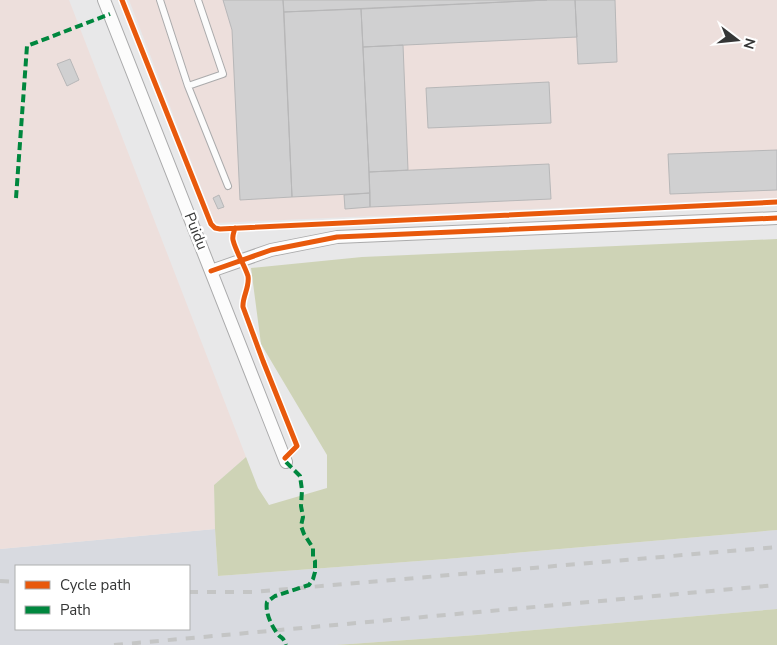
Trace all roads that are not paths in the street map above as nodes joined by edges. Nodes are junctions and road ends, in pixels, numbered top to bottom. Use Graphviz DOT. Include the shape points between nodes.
graph roads {
  1 [pos="104,0"];
  2 [pos="160,0"];
  3 [pos="198,0"];
  4 [pos="188,86"];
  5 [pos="228,186"];
  6 [pos="777,218"];
  7 [pos="211,271"];
  8 [pos="286,462"];
  1 -- 7 [label="street, Puidu"];
  2 -- 4 [label="lane"];
  3 -- 4 [label="lane" via="223,74"];
  4 -- 5 [label="lane"];
  6 -- 7 [label="street" via="337,237 271,250"];
  7 -- 8 [label="street, Puidu"];
}
